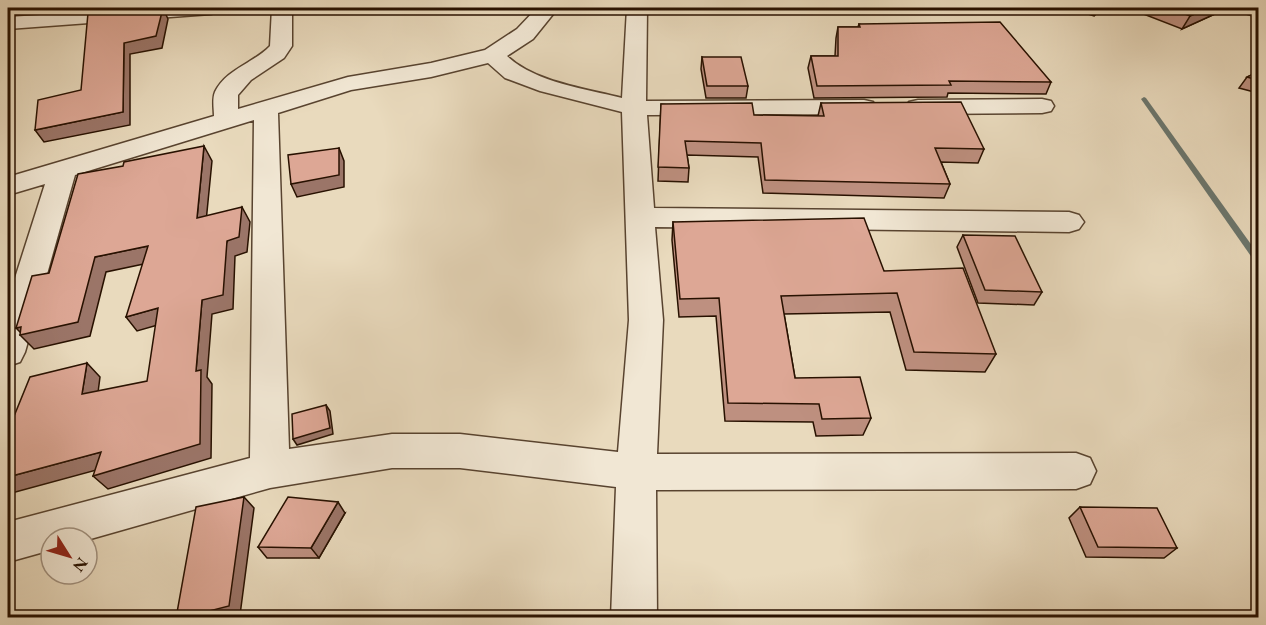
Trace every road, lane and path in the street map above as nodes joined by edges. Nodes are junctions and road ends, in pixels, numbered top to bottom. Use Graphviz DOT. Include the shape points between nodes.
graph roads {
  1 [pos="211,8"];
  2 [pos="282,8"];
  3 [pos="548,8"];
  4 [pos="637,8"];
  5 [pos="1249,8"];
  6 [pos="1258,11"];
  7 [pos="8,23"];
  8 [pos="493,55"];
  9 [pos="1042,106"];
  10 [pos="634,108"];
  11 [pos="266,109"];
  12 [pos="226,121"];
  13 [pos="63,169"];
  14 [pos="8,186"];
  15 [pos="641,217"];
  16 [pos="1069,222"];
  17 [pos="8,352"];
  18 [pos="270,470"];
  19 [pos="1076,471"];
  20 [pos="636,472"];
  21 [pos="8,542"];
  22 [pos="634,618"];
  1 -- 7 [label="street"];
  2 -- 12 [label="street" via="281,46 243,75 226,94"];
  3 -- 8 [label="street" via="525,34"];
  4 -- 10 [label="street"];
  5 -- 6 [label="street"];
  8 -- 10 [label="street" via="513,74"];
  8 -- 11 [label="street" via="348,84"];
  9 -- 10 [label="street"];
  10 -- 15 [label="street"];
  11 -- 12 [label="street"];
  11 -- 18 [label="street"];
  12 -- 13 [label="street"];
  13 -- 14 [label="street"];
  13 -- 17 [label="street"];
  15 -- 16 [label="street"];
  15 -- 20 [label="street" via="646,320"];
  18 -- 20 [label="street" via="392,451 460,451"];
  18 -- 21 [label="street"];
  19 -- 20 [label="street"];
  20 -- 22 [label="street"];
}
